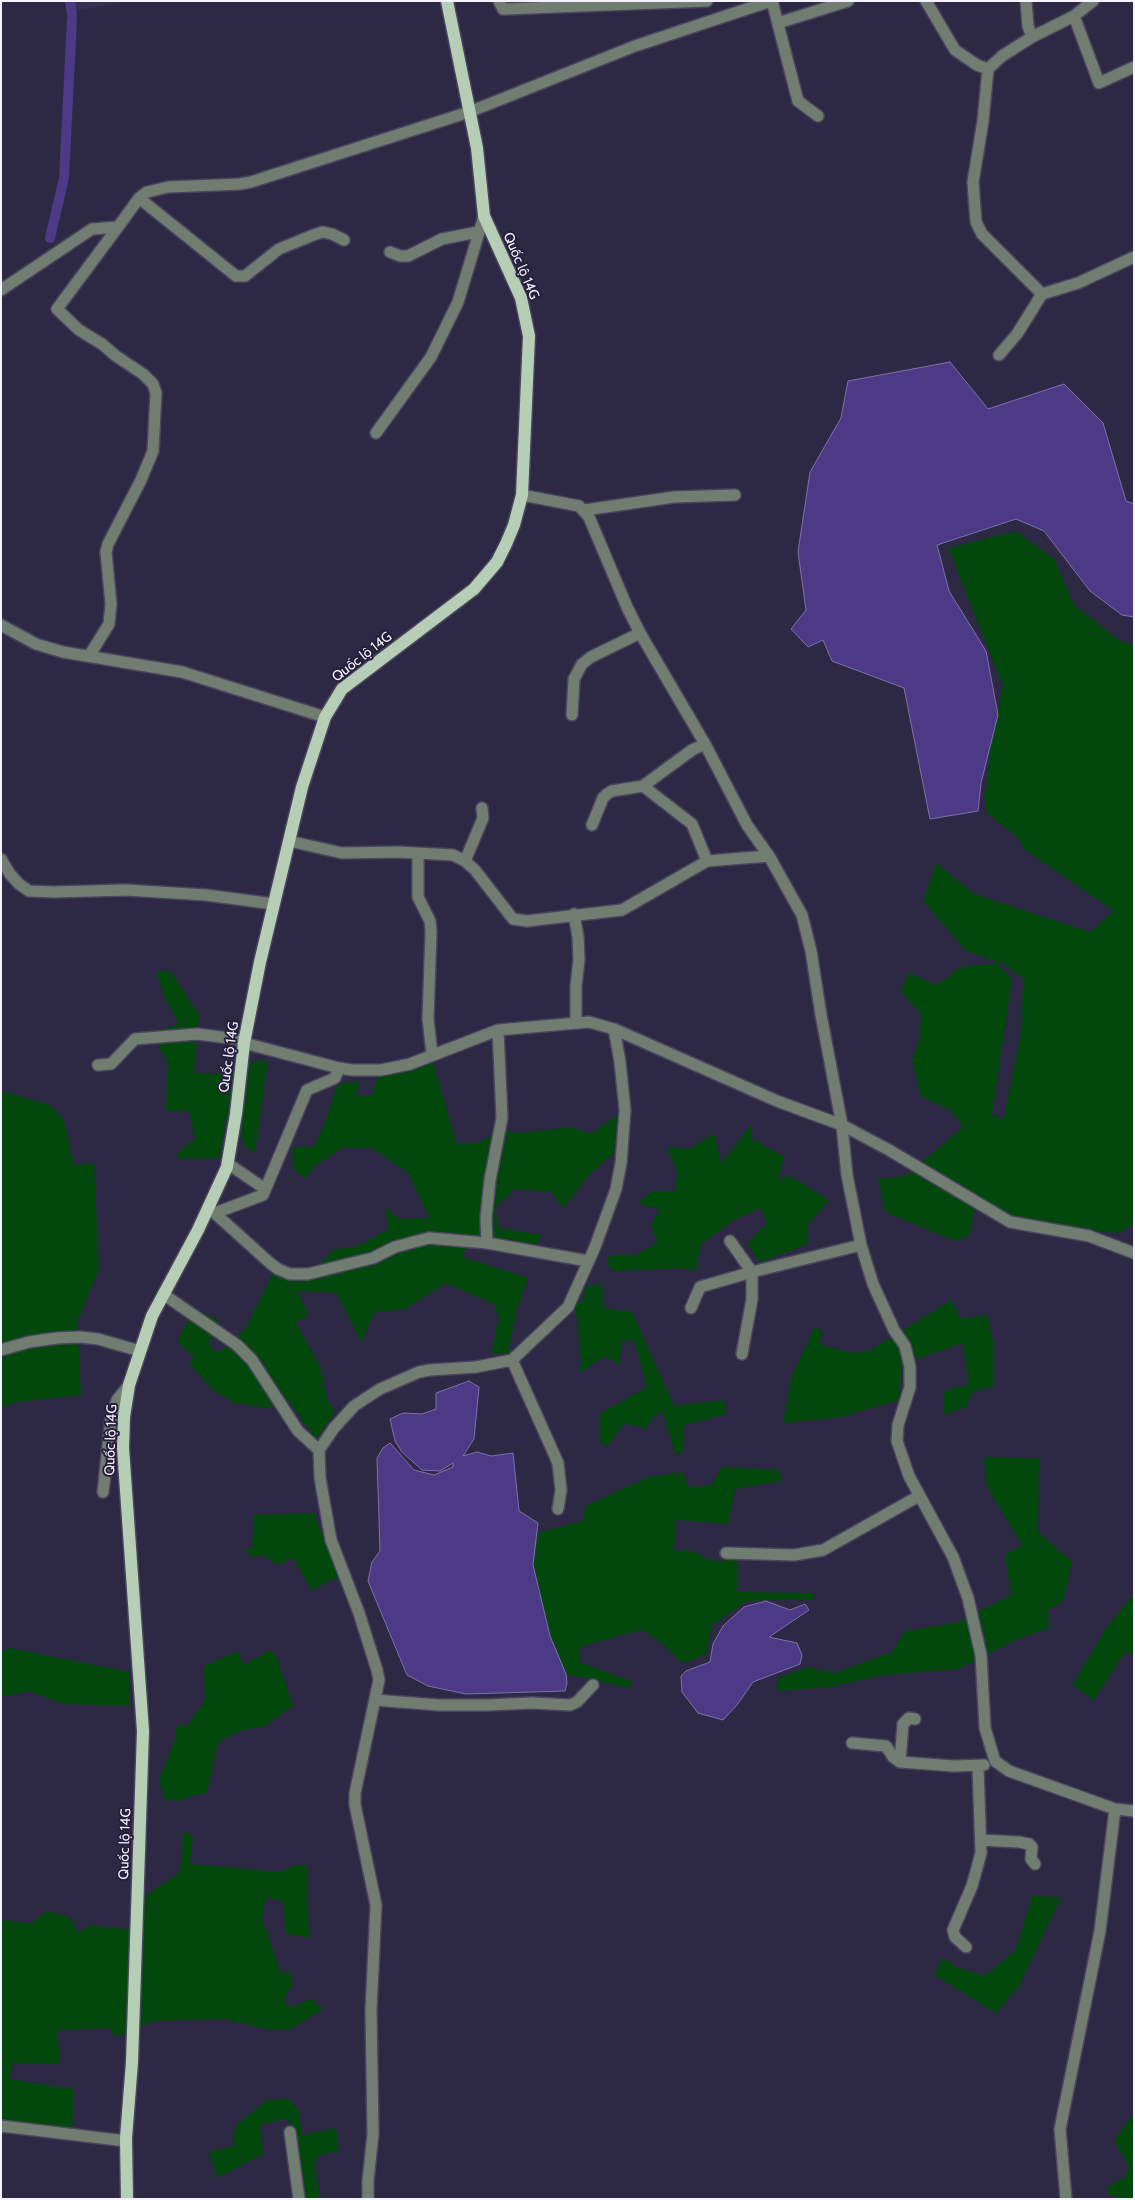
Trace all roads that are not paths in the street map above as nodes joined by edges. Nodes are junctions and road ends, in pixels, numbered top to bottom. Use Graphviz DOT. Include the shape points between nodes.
graph roads {
  1 [pos="447,1"];
  2 [pos="499,1"];
  3 [pos="772,1"];
  4 [pos="848,1"];
  5 [pos="926,1"];
  6 [pos="1026,1"];
  7 [pos="1093,1"];
  8 [pos="701,2"];
  9 [pos="604,3"];
  10 [pos="1074,16"];
  11 [pos="778,23"];
  12 [pos="699,24"];
  13 [pos="1032,37"];
  14 [pos="1134,67"];
  15 [pos="988,69"];
  16 [pos="469,112"];
  17 [pos="818,116"];
  18 [pos="139,198"];
  19 [pos="484,216"];
  20 [pos="118,227"];
  21 [pos="478,232"];
  22 [pos="344,240"];
  23 [pos="390,252"];
  24 [pos="1134,258"];
  25 [pos="1,290"];
  26 [pos="1042,294"];
  27 [pos="999,355"];
  28 [pos="376,433"];
  29 [pos="522,495"];
  30 [pos="735,495"];
  31 [pos="585,510"];
  32 [pos="1,625"];
  33 [pos="640,633"];
  34 [pos="89,656"];
  35 [pos="572,715"];
  36 [pos="325,717"];
  37 [pos="705,744"];
  38 [pos="643,786"];
  39 [pos="482,808"];
  40 [pos="592,826"];
  41 [pos="289,841"];
  42 [pos="418,854"];
  43 [pos="769,856"];
  44 [pos="1,859"];
  45 [pos="465,861"];
  46 [pos="707,861"];
  47 [pos="274,904"];
  48 [pos="574,914"];
  49 [pos="576,1022"];
  50 [pos="614,1029"];
  51 [pos="498,1030"];
  52 [pos="245,1041"];
  53 [pos="432,1054"];
  54 [pos="98,1065"];
  55 [pos="339,1068"];
  56 [pos="842,1125"];
  57 [pos="228,1164"];
  58 [pos="266,1189"];
  59 [pos="212,1210"];
  60 [pos="730,1241"];
  61 [pos="487,1243"];
  62 [pos="861,1245"];
  63 [pos="1134,1253"];
  64 [pos="588,1261"];
  65 [pos="752,1272"];
  66 [pos="163,1294"];
  67 [pos="691,1308"];
  68 [pos="1,1350"];
  69 [pos="140,1351"];
  70 [pos="742,1354"];
  71 [pos="512,1360"];
  72 [pos="129,1385"];
  73 [pos="319,1450"];
  74 [pos="103,1492"];
  75 [pos="919,1496"];
  76 [pos="558,1509"];
  77 [pos="726,1554"];
  78 [pos="593,1685"];
  79 [pos="375,1700"];
  80 [pos="915,1719"];
  81 [pos="852,1743"];
  82 [pos="995,1761"];
  83 [pos="900,1762"];
  84 [pos="978,1767"];
  85 [pos="1115,1809"];
  86 [pos="1134,1811"];
  87 [pos="981,1840"];
  88 [pos="1035,1864"];
  89 [pos="966,1947"];
  90 [pos="1,2126"];
  91 [pos="290,2132"];
  92 [pos="126,2140"];
  93 [pos="127,2199"];
  94 [pos="299,2199"];
  95 [pos="368,2199"];
  96 [pos="1066,2199"];
  1 -- 16 [label="main road, Quốc lộ 14G"];
  2 -- 9 [label="street" via="503,9"];
  3 -- 11 [label="street"];
  3 -- 12 [label="street"];
  4 -- 11 [label="street"];
  5 -- 15 [label="street" via="955,50"];
  6 -- 13 [label="street"];
  7 -- 10 [label="street"];
  8 -- 9 [label="street"];
  8 -- 12 [label="street"];
  10 -- 13 [label="street"];
  10 -- 14 [label="street" via="1099,83"];
  11 -- 17 [label="street" via="798,101"];
  12 -- 16 [label="street"];
  13 -- 15 [label="street"];
  15 -- 26 [label="street" via="973,182 976,222 982,234"];
  16 -- 18 [label="street" via="251,182 168,187 147,192"];
  16 -- 19 [label="main road, Quốc lộ 14G" via="477,148"];
  18 -- 20 [label="street"];
  18 -- 22 [label="street" via="236,276 244,276 278,250 316,234 323,232"];
  19 -- 21 [label="street"];
  19 -- 29 [label="main road, Quốc lộ 14G" via="522,298 529,336"];
  20 -- 25 [label="street" via="92,229"];
  20 -- 34 [label="street" via="57,309 79,330 143,374 153,384 156,393 153,451 106,552 109,624"];
  21 -- 23 [label="street" via="442,239 408,256"];
  21 -- 28 [label="street" via="458,302 430,357"];
  24 -- 26 [label="street" via="1078,283"];
  26 -- 27 [label="street" via="1017,334"];
  29 -- 31 [label="street" via="579,506"];
  29 -- 36 [label="main road, Quốc lộ 14G" via="514,525 497,562 474,589 342,689"];
  30 -- 31 [label="street" via="674,497"];
  31 -- 33 [label="street"];
  32 -- 34 [label="street" via="36,644"];
  33 -- 35 [label="street" via="582,664 574,679"];
  33 -- 37 [label="street"];
  34 -- 36 [label="street" via="182,672"];
  36 -- 41 [label="main road, Quốc lộ 14G"];
  37 -- 38 [label="street"];
  37 -- 43 [label="street" via="747,825"];
  38 -- 40 [label="street" via="607,794"];
  38 -- 46 [label="street" via="692,824"];
  39 -- 45 [label="street" via="483,818"];
  41 -- 42 [label="street" via="342,853"];
  41 -- 47 [label="main road, Quốc lộ 14G"];
  42 -- 45 [label="street" via="453,855"];
  42 -- 53 [label="street" via="418,897 430,921 431,932 428,1019"];
  43 -- 46 [label="street"];
  43 -- 56 [label="street" via="802,915"];
  44 -- 47 [label="street" via="14,879 29,891 126,890 206,895"];
  45 -- 48 [label="street" via="490,887 512,918 528,921"];
  46 -- 48 [label="street" via="622,910"];
  47 -- 52 [label="main road, Quốc lộ 14G"];
  48 -- 49 [label="street" via="578,937"];
  49 -- 50 [label="street"];
  49 -- 51 [label="street"];
  50 -- 56 [label="street" via="776,1101"];
  50 -- 64 [label="street" via="625,1110 621,1163 616,1188"];
  51 -- 53 [label="street"];
  51 -- 61 [label="street" via="502,1118 490,1180"];
  52 -- 54 [label="street" via="197,1034 135,1039 111,1064"];
  52 -- 55 [label="street"];
  52 -- 57 [label="main road, Quốc lộ 14G"];
  53 -- 55 [label="street" via="410,1064 381,1070"];
  55 -- 58 [label="street" via="335,1078 307,1090"];
  56 -- 62 [label="street" via="847,1175"];
  56 -- 63 [label="street" via="1010,1222 1089,1236"];
  57 -- 58 [label="street"];
  57 -- 59 [label="main road, Quốc lộ 14G"];
  58 -- 59 [label="street" via="263,1195"];
  59 -- 61 [label="street" via="278,1270 290,1274 308,1274 373,1258 395,1247 429,1238"];
  59 -- 66 [label="main road, Quốc lộ 14G"];
  60 -- 65 [label="street"];
  61 -- 64 [label="street"];
  62 -- 65 [label="street"];
  62 -- 75 [label="street" via="873,1284 905,1346 910,1367 910,1387 898,1425 898,1441"];
  64 -- 71 [label="street" via="568,1307"];
  65 -- 67 [label="street" via="700,1288"];
  65 -- 70 [label="street" via="752,1299"];
  66 -- 69 [label="main road, Quốc lộ 14G"];
  66 -- 73 [label="street" via="221,1332 242,1350 252,1360 298,1431"];
  68 -- 69 [label="street" via="38,1341 80,1337"];
  69 -- 72 [label="main road, Quốc lộ 14G"];
  71 -- 73 [label="street" via="419,1372 380,1389 354,1406"];
  71 -- 76 [label="street" via="558,1463 561,1490"];
  72 -- 74 [label="street" via="117,1400 111,1418"];
  72 -- 92 [label="main road, Quốc lộ 14G" via="123,1448 143,1731"];
  73 -- 79 [label="street" via="320,1478 331,1540 378,1670"];
  75 -- 77 [label="street" via="817,1552"];
  75 -- 82 [label="street" via="953,1556 968,1598 981,1655 984,1728"];
  78 -- 79 [label="street" via="570,1706 532,1703 438,1705"];
  79 -- 95 [label="street" via="355,1793 376,1905 371,2010 373,2134"];
  80 -- 83 [label="street" via="909,1718 904,1724"];
  81 -- 83 [label="street" via="886,1746"];
  82 -- 84 [label="street"];
  82 -- 85 [label="street" via="1009,1771"];
  83 -- 84 [label="street"];
  84 -- 87 [label="street"];
  85 -- 86 [label="street"];
  85 -- 96 [label="street" via="1100,1931 1060,2129"];
  87 -- 88 [label="street" via="1029,1844"];
  87 -- 89 [label="street" via="972,1886 953,1930 955,1937"];
  90 -- 92 [label="street"];
  91 -- 94 [label="street"];
  92 -- 93 [label="main road, Quốc lộ 14G"];
}
